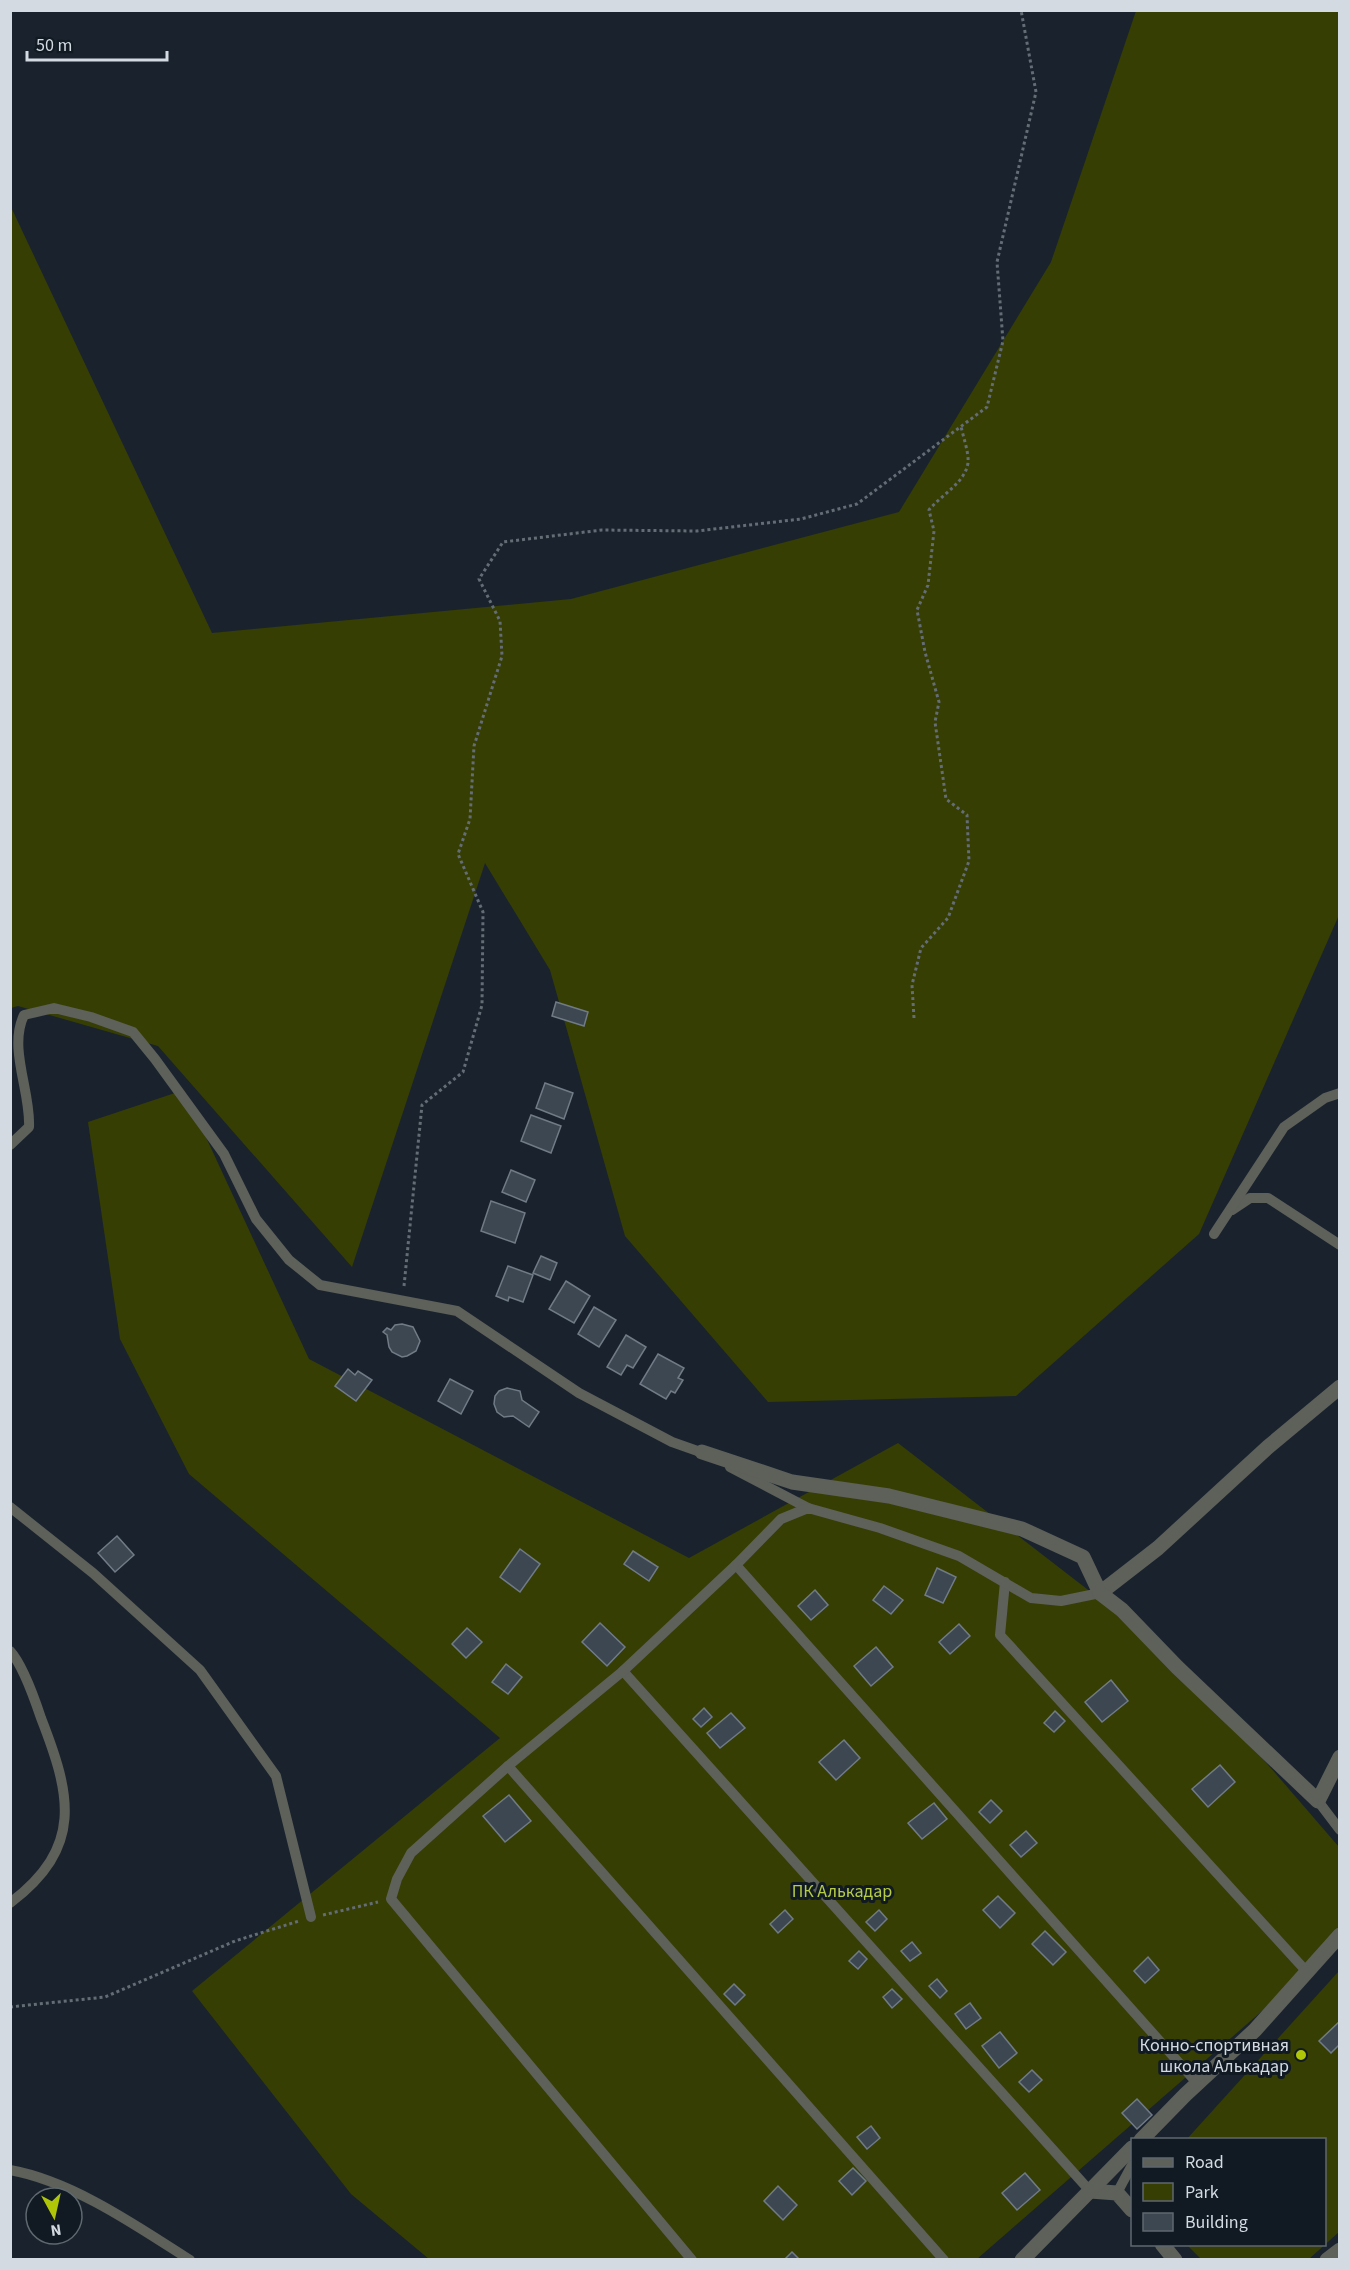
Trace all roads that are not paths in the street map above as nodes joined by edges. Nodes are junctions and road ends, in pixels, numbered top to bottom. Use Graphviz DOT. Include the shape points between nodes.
graph roads {
  1 [pos="1340,1093"];
  2 [pos="10,1145"];
  3 [pos="1229,1212"];
  4 [pos="1214,1234"];
  5 [pos="1340,1245"];
  6 [pos="1340,1387"];
  7 [pos="702,1452"];
  8 [pos="10,1507"];
  9 [pos="808,1508"];
  10 [pos="736,1565"];
  11 [pos="1005,1582"];
  12 [pos="1100,1593"];
  13 [pos="10,1651"];
  14 [pos="623,1671"];
  15 [pos="1340,1757"];
  16 [pos="508,1766"];
  17 [pos="1318,1801"];
  18 [pos="1340,1830"];
  19 [pos="10,1903"];
  20 [pos="311,1917"];
  21 [pos="1340,1935"];
  22 [pos="1307,1972"];
  23 [pos="1197,2084"];
  24 [pos="1151,2133"];
  25 [pos="1131,2149"];
  26 [pos="1131,2167"];
  27 [pos="10,2170"];
  28 [pos="1090,2191"];
  29 [pos="1117,2193"];
  30 [pos="1131,2209"];
  31 [pos="1164,2246"];
  32 [pos="1340,2250"];
  33 [pos="190,2259"];
  34 [pos="692,2259"];
  35 [pos="944,2259"];
  36 [pos="1022,2259"];
  37 [pos="1175,2259"];
  38 [pos="1327,2259"];
  1 -- 3 [label="lane" via="1325,1098 1284,1127"];
  2 -- 7 [label="lane" via="29,1127 18,1028 24,1015 54,1008 133,1032 224,1154 256,1219 289,1260 320,1285 457,1311 579,1393 672,1442"];
  3 -- 4 [label="lane"];
  3 -- 5 [label="lane" via="1250,1198 1268,1198"];
  6 -- 12 [label="street" via="1158,1548"];
  7 -- 9 [label="lane"];
  7 -- 12 [label="street" via="792,1482 889,1496 1022,1529 1083,1557"];
  8 -- 20 [label="lane" via="93,1573 200,1670 276,1776"];
  9 -- 10 [label="lane" via="781,1519"];
  9 -- 11 [label="lane" via="958,1556"];
  10 -- 14 [label="lane"];
  10 -- 23 [label="lane"];
  11 -- 12 [label="lane" via="1031,1598 1061,1601"];
  11 -- 22 [label="lane" via="1000,1635"];
  12 -- 17 [label="street"];
  13 -- 19 [label="lane" via="58,1760 67,1805 60,1847 32,1886"];
  14 -- 16 [label="lane"];
  14 -- 28 [label="lane"];
  15 -- 17 [label="street"];
  16 -- 34 [label="lane" via="411,1852 392,1899"];
  16 -- 35 [label="lane"];
  17 -- 18 [label="lane"];
  21 -- 22 [label="street"];
  22 -- 23 [label="street" via="1255,2030"];
  23 -- 24 [label="street"];
  25 -- 28 [label="street"];
  26 -- 29 [label="lane"];
  27 -- 33 [label="lane" via="59,2183"];
  28 -- 29 [label="street"];
  28 -- 36 [label="street"];
  29 -- 30 [label="street"];
  31 -- 37 [label="street"];
  32 -- 38 [label="street"];
}
